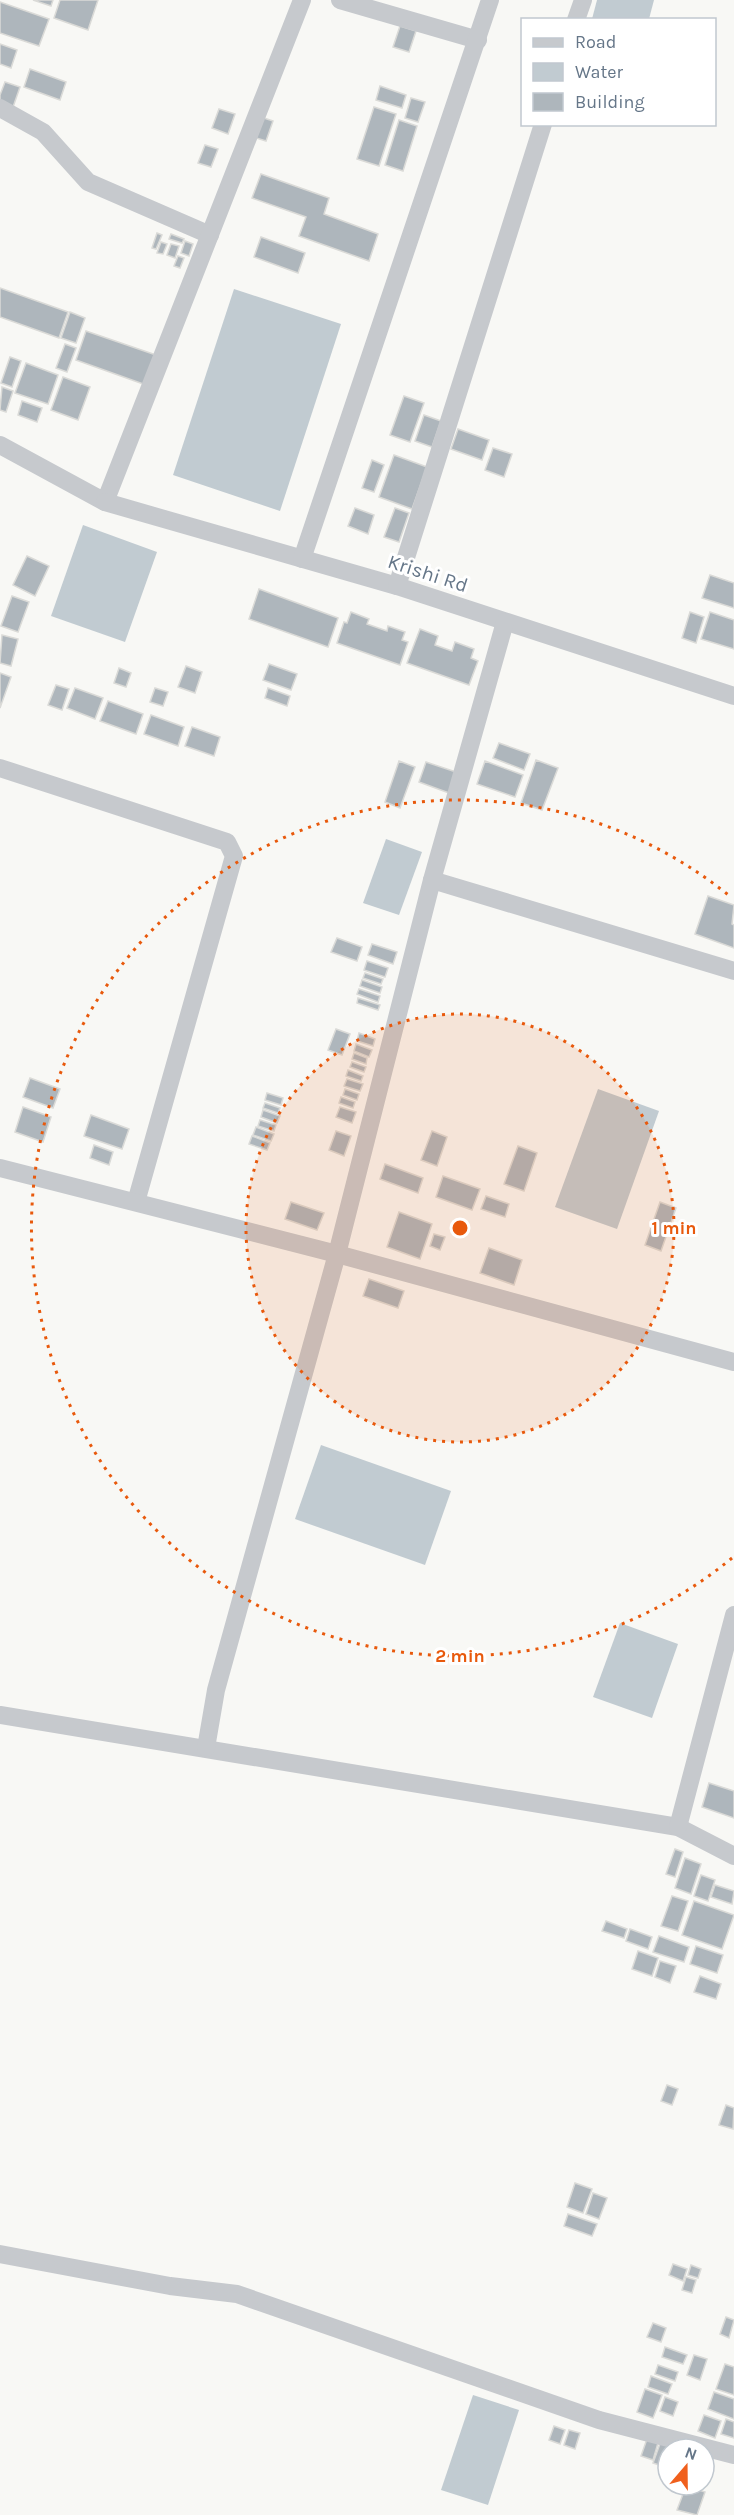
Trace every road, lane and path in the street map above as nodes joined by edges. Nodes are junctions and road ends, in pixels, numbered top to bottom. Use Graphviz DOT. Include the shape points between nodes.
graph roads {
  1 [pos="302,0"];
  2 [pos="340,0"];
  3 [pos="490,0"];
  4 [pos="583,0"];
  5 [pos="577,18"];
  6 [pos="478,40"];
  7 [pos="0,108"];
  8 [pos="542,126"];
  9 [pos="210,235"];
  10 [pos="0,444"];
  11 [pos="105,502"];
  12 [pos="302,559"];
  13 [pos="397,586"];
  14 [pos="505,622"];
  15 [pos="734,696"];
  16 [pos="0,768"];
  17 [pos="432,880"];
  18 [pos="734,971"];
  19 [pos="0,1168"];
  20 [pos="136,1202"];
  21 [pos="336,1254"];
  22 [pos="734,1362"];
  23 [pos="734,1615"];
  24 [pos="0,1715"];
  25 [pos="206,1748"];
  26 [pos="678,1827"];
  27 [pos="734,1856"];
  28 [pos="0,2254"];
  29 [pos="734,2455"];
  1 -- 9 [label="street"];
  2 -- 6 [label="street"];
  3 -- 6 [label="street"];
  4 -- 5 [label="street"];
  6 -- 12 [label="street"];
  7 -- 9 [label="street" via="43,132 88,182"];
  8 -- 13 [label="street"];
  9 -- 11 [label="street"];
  10 -- 11 [label="street, Krishi Rd"];
  11 -- 12 [label="street, Krishi Rd"];
  12 -- 13 [label="street, Krishi Rd"];
  13 -- 14 [label="street, Krishi Rd"];
  14 -- 15 [label="street, Krishi Rd"];
  14 -- 17 [label="street"];
  16 -- 20 [label="street" via="226,842 234,856"];
  17 -- 18 [label="street"];
  17 -- 21 [label="street"];
  19 -- 20 [label="street"];
  20 -- 21 [label="street"];
  21 -- 22 [label="street"];
  21 -- 25 [label="street" via="216,1690"];
  23 -- 26 [label="street"];
  24 -- 25 [label="street"];
  25 -- 26 [label="street"];
  26 -- 27 [label="street"];
  28 -- 29 [label="street" via="170,2286 237,2294 599,2420"];
}
